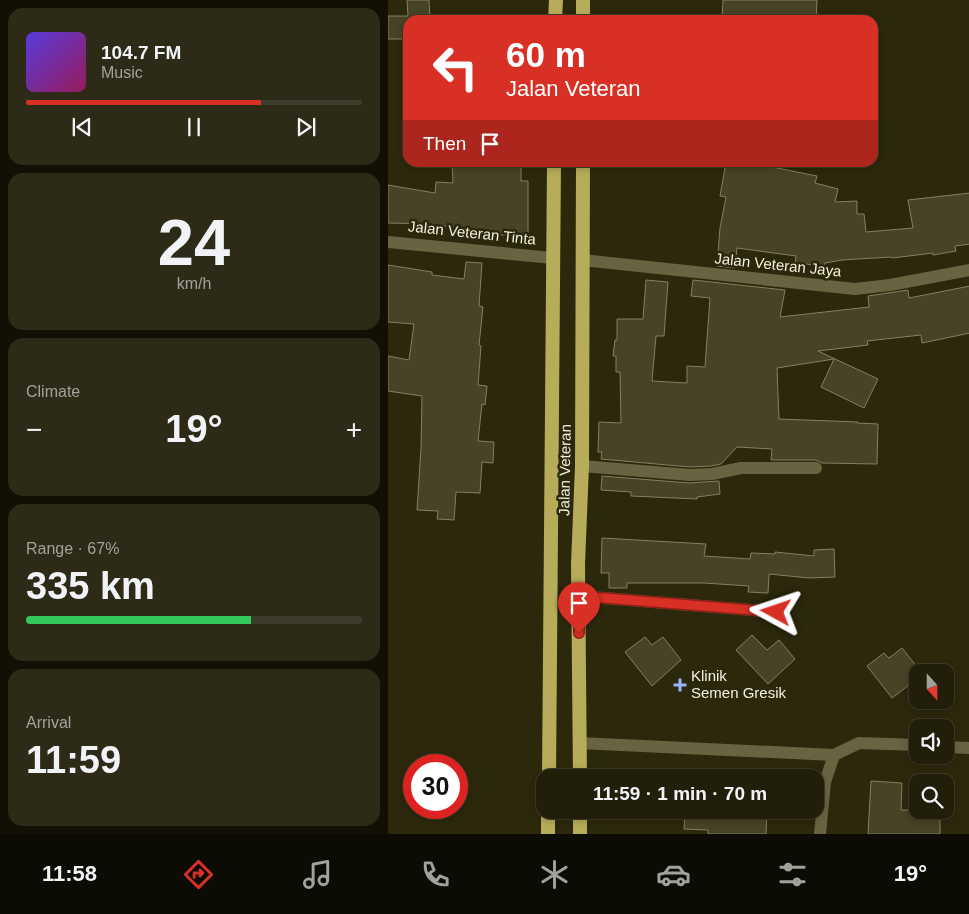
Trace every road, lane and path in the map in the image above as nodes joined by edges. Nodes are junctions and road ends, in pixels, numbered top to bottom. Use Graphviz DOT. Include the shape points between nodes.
graph roads {
  1 [pos="556,0"];
  2 [pos="583,0"];
  3 [pos="555,15"];
  4 [pos="583,15"];
  5 [pos="554,167"];
  6 [pos="583,167"];
  7 [pos="388,242"];
  8 [pos="552,258"];
  9 [pos="582,260"];
  10 [pos="970,270"];
  11 [pos="582,466"];
  12 [pos="816,468"];
  13 [pos="579,596"];
  14 [pos="776,612"];
  15 [pos="579,743"];
  16 [pos="909,745"];
  17 [pos="954,747"];
  18 [pos="970,748"];
  19 [pos="834,755"];
  20 [pos="549,769"];
  21 [pos="580,769"];
  22 [pos="548,819"];
  23 [pos="580,819"];
  24 [pos="548,834"];
  25 [pos="580,834"];
  26 [pos="820,834"];
  1 -- 3 [label="highway"];
  2 -- 4 [label="highway"];
  5 -- 8 [label="highway, Jalan Veteran"];
  6 -- 9 [label="highway, Jalan Veteran"];
  7 -- 8 [label="street, Jalan Veteran Tinta"];
  8 -- 20 [label="highway, Jalan Veteran"];
  9 -- 10 [label="street, Jalan Veteran Jaya" via="856,289"];
  9 -- 11 [label="highway, Jalan Veteran"];
  11 -- 12 [label="street" via="690,475 741,468"];
  11 -- 13 [label="highway, Jalan Veteran"];
  13 -- 14 [label="street"];
  13 -- 15 [label="highway, Jalan Veteran"];
  15 -- 19 [label="street"];
  15 -- 21 [label="highway, Jalan Veteran"];
  16 -- 19 [label="street" via="859,742"];
  17 -- 18 [label="street"];
  19 -- 26 [label="street" via="825,782"];
  22 -- 24 [label="highway"];
  23 -- 25 [label="highway"];
}
